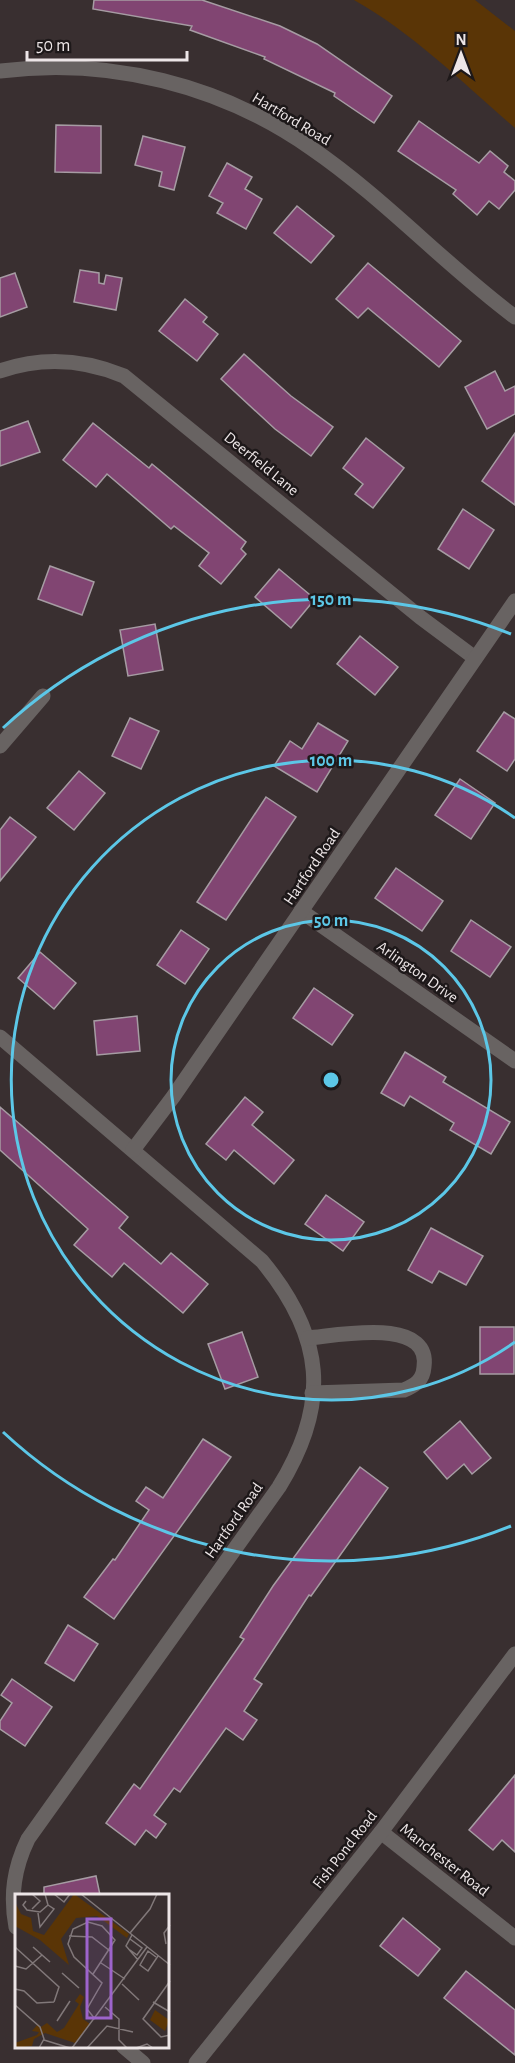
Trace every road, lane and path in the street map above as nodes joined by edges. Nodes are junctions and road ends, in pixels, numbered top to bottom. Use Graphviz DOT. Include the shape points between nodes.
graph roads {
  1 [pos="0,71"];
  2 [pos="515,317"];
  3 [pos="0,371"];
  4 [pos="515,600"];
  5 [pos="475,658"];
  6 [pos="43,696"];
  7 [pos="0,746"];
  8 [pos="301,912"];
  9 [pos="0,1036"];
  10 [pos="515,1061"];
  11 [pos="133,1150"];
  12 [pos="308,1338"];
  13 [pos="312,1393"];
  14 [pos="515,1654"];
  15 [pos="381,1832"];
  16 [pos="15,1902"];
  17 [pos="515,1938"];
  18 [pos="125,2048"];
  19 [pos="143,2063"];
  20 [pos="196,2063"];
  1 -- 2 [label="street, Hartford Road" via="104,69 219,98 255,114 329,161"];
  3 -- 5 [label="street, Deerfield Lane" via="66,360 124,376"];
  4 -- 5 [label="street, Hartford Road"];
  5 -- 8 [label="street, Hartford Road"];
  6 -- 7 [label="street"];
  8 -- 10 [label="street, Arlington Drive"];
  8 -- 11 [label="street, Hartford Road"];
  9 -- 11 [label="street, Hartford Road"];
  11 -- 12 [label="street, Hartford Road" via="262,1261 290,1299"];
  12 -- 13 [label="street, Hartford Road"];
  12 -- 13 [label="street" via="399,1334 414,1341 425,1361 422,1378 404,1390"];
  13 -- 16 [label="street, Hartford Road" via="301,1447 279,1487 28,1839 18,1858"];
  14 -- 15 [label="street, Fish Pond Road"];
  15 -- 17 [label="street, Manchester Road"];
  15 -- 20 [label="street, Fish Pond Road"];
  18 -- 19 [label="street"];
}
